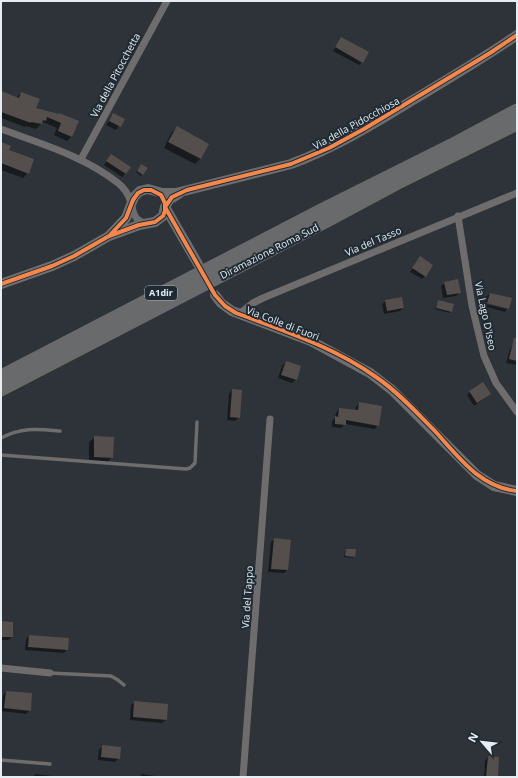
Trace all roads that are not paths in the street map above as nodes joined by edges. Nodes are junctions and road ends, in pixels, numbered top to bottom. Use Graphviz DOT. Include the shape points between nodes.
graph roads {
  1 [pos="167,1"];
  2 [pos="517,35"];
  3 [pos="517,110"];
  4 [pos="517,124"];
  5 [pos="1,129"];
  6 [pos="517,134"];
  7 [pos="466,150"];
  8 [pos="81,159"];
  9 [pos="120,184"];
  10 [pos="187,190"];
  11 [pos="140,191"];
  12 [pos="517,192"];
  13 [pos="158,193"];
  14 [pos="131,205"];
  15 [pos="165,206"];
  16 [pos="458,216"];
  17 [pos="152,223"];
  18 [pos="180,232"];
  19 [pos="110,236"];
  20 [pos="198,264"];
  21 [pos="1,284"];
  22 [pos="215,295"];
  23 [pos="239,314"];
  24 [pos="1,376"];
  25 [pos="1,390"];
  26 [pos="517,412"];
  27 [pos="270,419"];
  28 [pos="198,422"];
  29 [pos="60,430"];
  30 [pos="1,438"];
  31 [pos="1,455"];
  32 [pos="517,491"];
  33 [pos="1,668"];
  34 [pos="50,673"];
  35 [pos="124,685"];
  36 [pos="1,760"];
  37 [pos="50,764"];
  38 [pos="244,777"];
  1 -- 8 [label="street, Via della Pitocchetta"];
  2 -- 10 [label="street, Via della Pidocchiosa" via="371,126 329,148 291,164"];
  3 -- 24 [label="highway, Diramazione Roma Sud / A1dir"];
  4 -- 7 [label="highway, Diramazione Roma Sud / A1dir"];
  5 -- 8 [label="street"];
  6 -- 7 [label="highway"];
  7 -- 25 [label="highway, Diramazione Roma Sud / A1dir"];
  8 -- 9 [label="street"];
  9 -- 11 [label="street"];
  9 -- 14 [label="street"];
  10 -- 13 [label="street, Via della Pidocchiosa" via="170,194"];
  10 -- 15 [label="street, Via della Pidocchiosa" via="172,197"];
  11 -- 13 [label="street" via="148,189"];
  11 -- 14 [label="street"];
  12 -- 16 [label="street, Via del Tasso"];
  13 -- 15 [label="street" via="163,198"];
  14 -- 17 [label="street" via="133,214 139,221"];
  14 -- 19 [label="street" via="126,218"];
  15 -- 17 [label="street" via="163,216"];
  15 -- 18 [label="street"];
  16 -- 23 [label="street, Via del Tasso" via="263,298"];
  16 -- 26 [label="street, Via Lago D'Iseo" via="472,306 484,356 496,383"];
  17 -- 18 [label="street" via="169,224"];
  17 -- 19 [label="street"];
  18 -- 20 [label="street"];
  19 -- 21 [label="street" via="60,263"];
  22 -- 23 [label="street, Via Colle di Fuori" via="225,306"];
  23 -- 32 [label="street, Via Colle di Fuori" via="310,341 370,373 392,390 477,475 494,486"];
  27 -- 38 [label="street, Via del Tappo"];
  28 -- 31 [label="lane" via="195,463 186,469"];
  29 -- 30 [label="lane" via="26,429"];
  33 -- 34 [label="street"];
  34 -- 35 [label="lane" via="111,676"];
  36 -- 37 [label="lane"];
}
